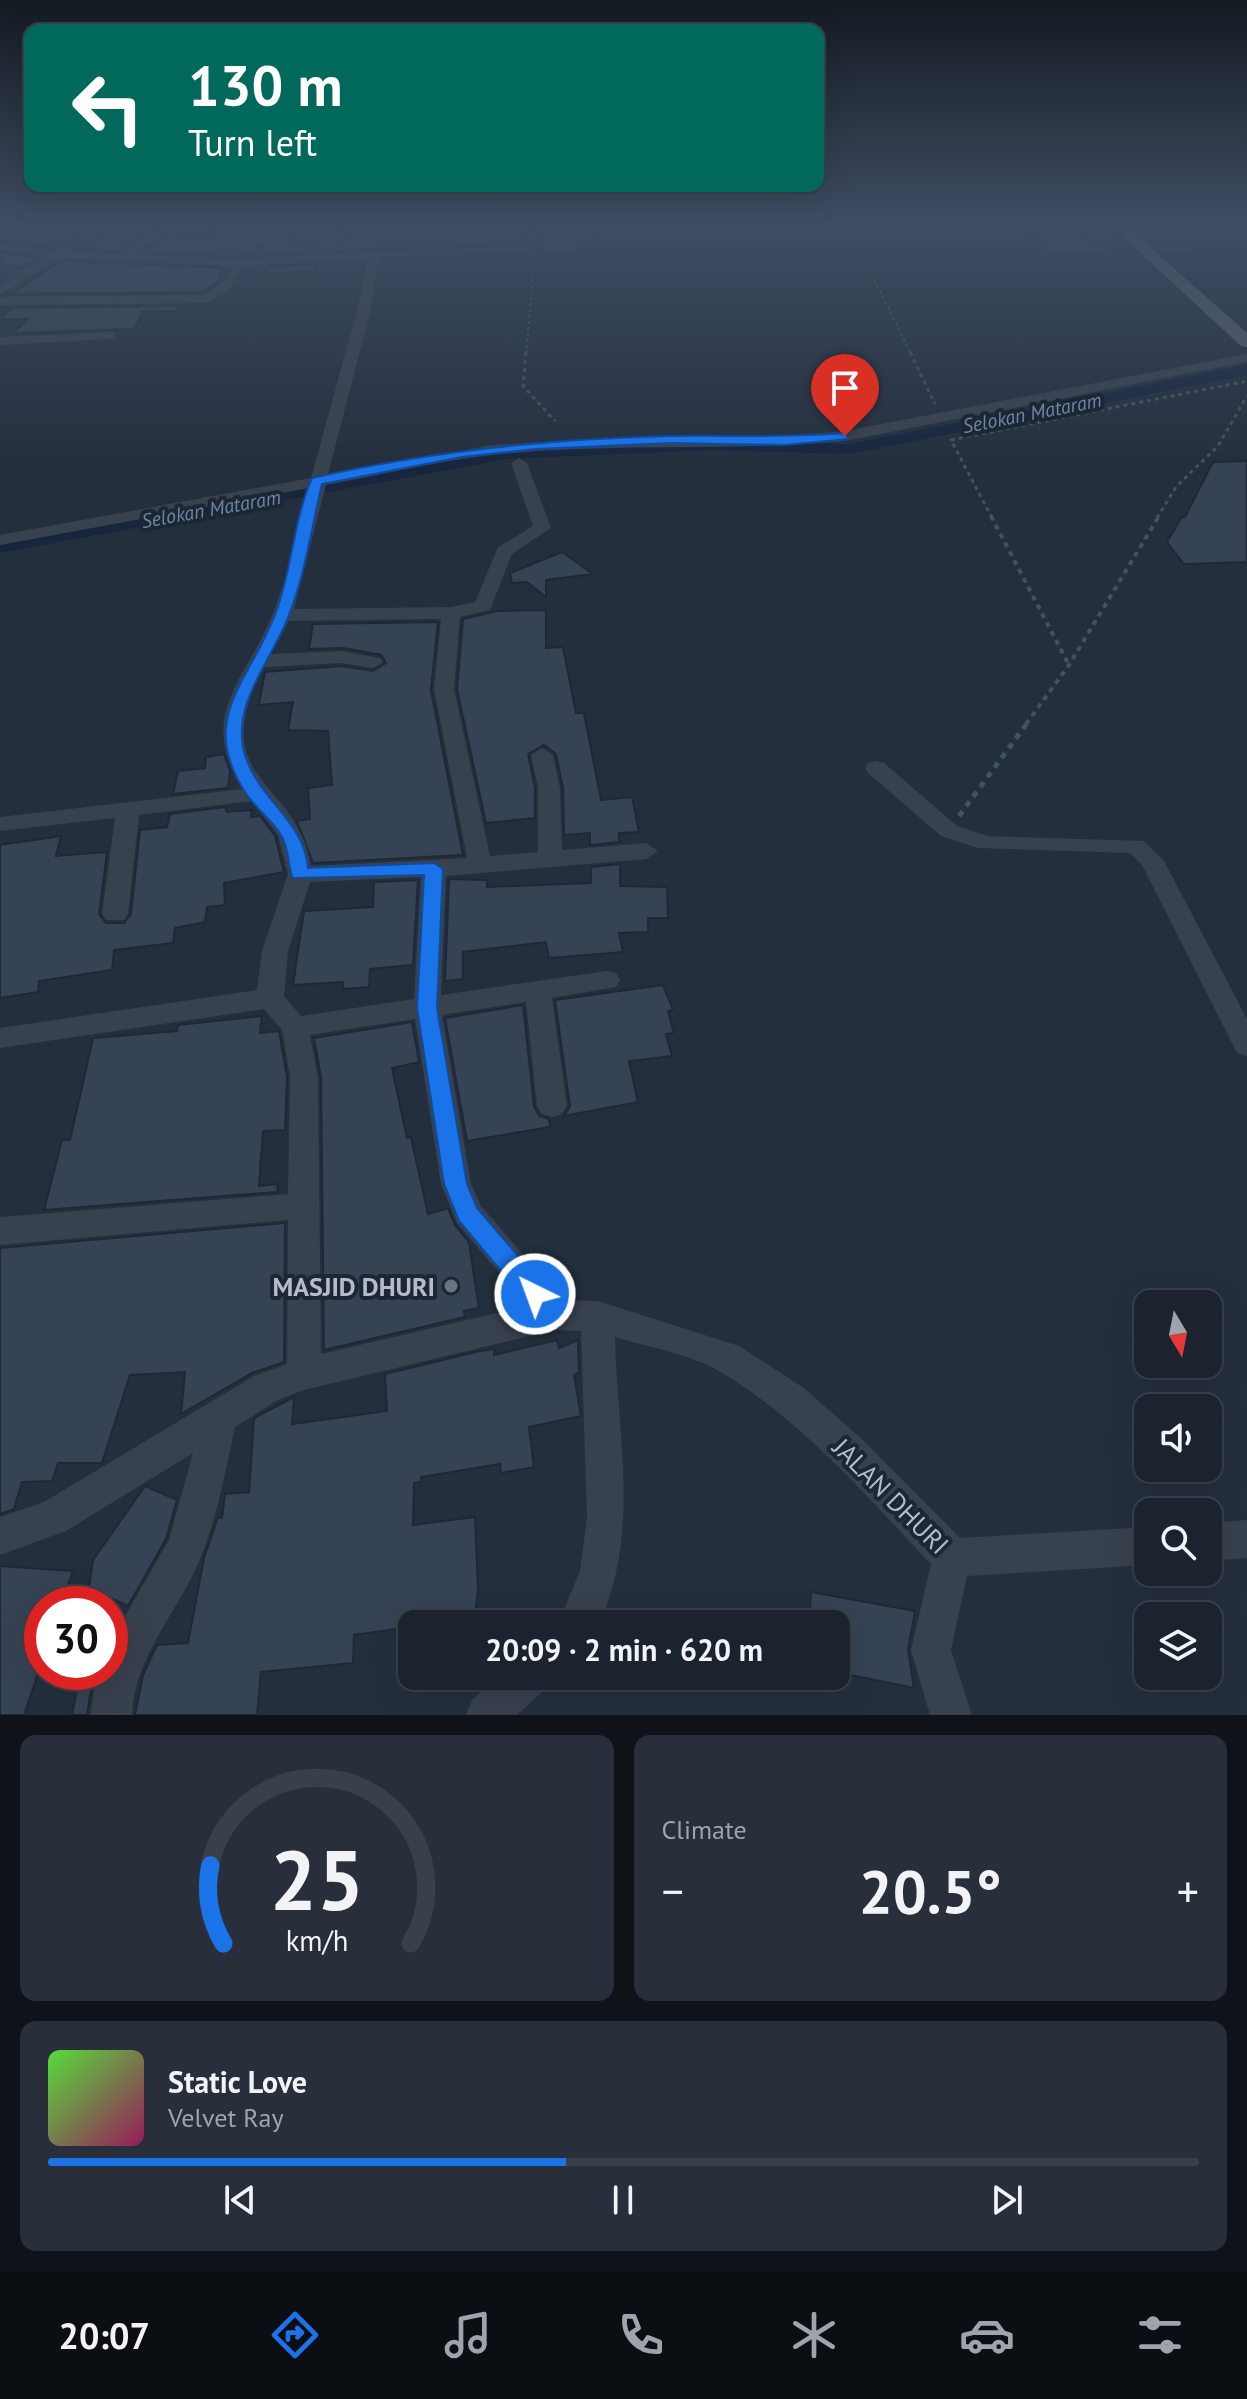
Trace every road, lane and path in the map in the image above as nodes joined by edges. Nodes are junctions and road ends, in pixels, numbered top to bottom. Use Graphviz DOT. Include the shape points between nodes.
graph roads {
  1 [pos="362,303"];
  2 [pos="531,303"];
  3 [pos="886,303"];
  4 [pos="1204,303"];
  5 [pos="110,335"];
  6 [pos="0,341"];
  7 [pos="1247,342"];
  8 [pos="1247,358"];
  9 [pos="1247,381"];
  10 [pos="1247,396"];
  11 [pos="942,419"];
  12 [pos="555,421"];
  13 [pos="519,463"];
  14 [pos="315,489"];
  15 [pos="0,540"];
  16 [pos="451,613"];
  17 [pos="283,615"];
  18 [pos="259,661"];
  19 [pos="373,662"];
  20 [pos="1069,665"];
  21 [pos="542,755"];
  22 [pos="876,768"];
  23 [pos="255,794"];
  24 [pos="128,809"];
  25 [pos="0,824"];
  26 [pos="949,831"];
  27 [pos="646,851"];
  28 [pos="550,858"];
  29 [pos="480,864"];
  30 [pos="434,869"];
  31 [pos="300,874"];
  32 [pos="115,914"];
  33 [pos="607,980"];
  34 [pos="538,991"];
  35 [pos="270,998"];
  36 [pos="427,1008"];
  37 [pos="295,1027"];
  38 [pos="0,1038"];
  39 [pos="1247,1046"];
  40 [pos="552,1106"];
  41 [pos="303,1206"];
  42 [pos="0,1231"];
  43 [pos="555,1315"];
  44 [pos="598,1316"];
  45 [pos="304,1374"];
  46 [pos="220,1415"];
  47 [pos="0,1536"];
  48 [pos="1247,1539"];
  49 [pos="1222,1541"];
  50 [pos="1134,1547"];
  51 [pos="952,1558"];
  52 [pos="586,1610"];
  53 [pos="513,1690"];
  54 [pos="111,1715"];
  55 [pos="487,1715"];
  56 [pos="951,1715"];
  1 -- 14 [label="street"];
  2 -- 12 [label="path" via="523,386"];
  3 -- 11 [label="path"];
  4 -- 7 [label="main road"];
  5 -- 6 [label="street"];
  8 -- 11 [label="street"];
  9 -- 20 [label="path" via="951,440"];
  10 -- 20 [label="path" via="1218,446 1176,487"];
  11 -- 14 [label="street" via="845,436 492,450"];
  13 -- 16 [label="street" via="542,528 504,551 483,606"];
  14 -- 15 [label="street"];
  14 -- 17 [label="street"];
  16 -- 17 [label="street"];
  16 -- 29 [label="street" via="444,689"];
  17 -- 18 [label="street"];
  18 -- 19 [label="street" via="342,657"];
  18 -- 23 [label="street" via="232,728 237,758"];
  20 -- 26 [label="path"];
  21 -- 28 [label="street" via="549,788"];
  22 -- 26 [label="street"];
  23 -- 24 [label="street"];
  23 -- 31 [label="street" via="291,837"];
  24 -- 25 [label="street"];
  24 -- 32 [label="street"];
  26 -- 39 [label="street" via="986,843 1115,843 1142,849"];
  27 -- 28 [label="street"];
  28 -- 29 [label="street"];
  29 -- 30 [label="street"];
  30 -- 31 [label="street"];
  30 -- 36 [label="street"];
  31 -- 35 [label="street" via="275,951"];
  33 -- 34 [label="street"];
  34 -- 36 [label="street"];
  34 -- 40 [label="street"];
  35 -- 37 [label="street"];
  35 -- 38 [label="street"];
  36 -- 37 [label="street"];
  36 -- 43 [label="street" via="456,1184 468,1214"];
  37 -- 41 [label="street" via="304,1077"];
  41 -- 42 [label="street"];
  41 -- 45 [label="street"];
  43 -- 44 [label="street, JALAN DHURI"];
  43 -- 45 [label="street, JALAN DHURI"];
  44 -- 51 [label="street, JALAN DHURI" via="727,1357 791,1400"];
  44 -- 52 [label="street" via="606,1543 596,1593"];
  45 -- 46 [label="street, JALAN DHURI" via="266,1388"];
  46 -- 47 [label="street, JALAN DHURI" via="53,1518"];
  46 -- 54 [label="street" via="186,1547 126,1654"];
  48 -- 49 [label="street"];
  50 -- 51 [label="street, JALAN DHURI"];
  51 -- 56 [label="street" via="931,1650"];
  53 -- 55 [label="street"];
}
